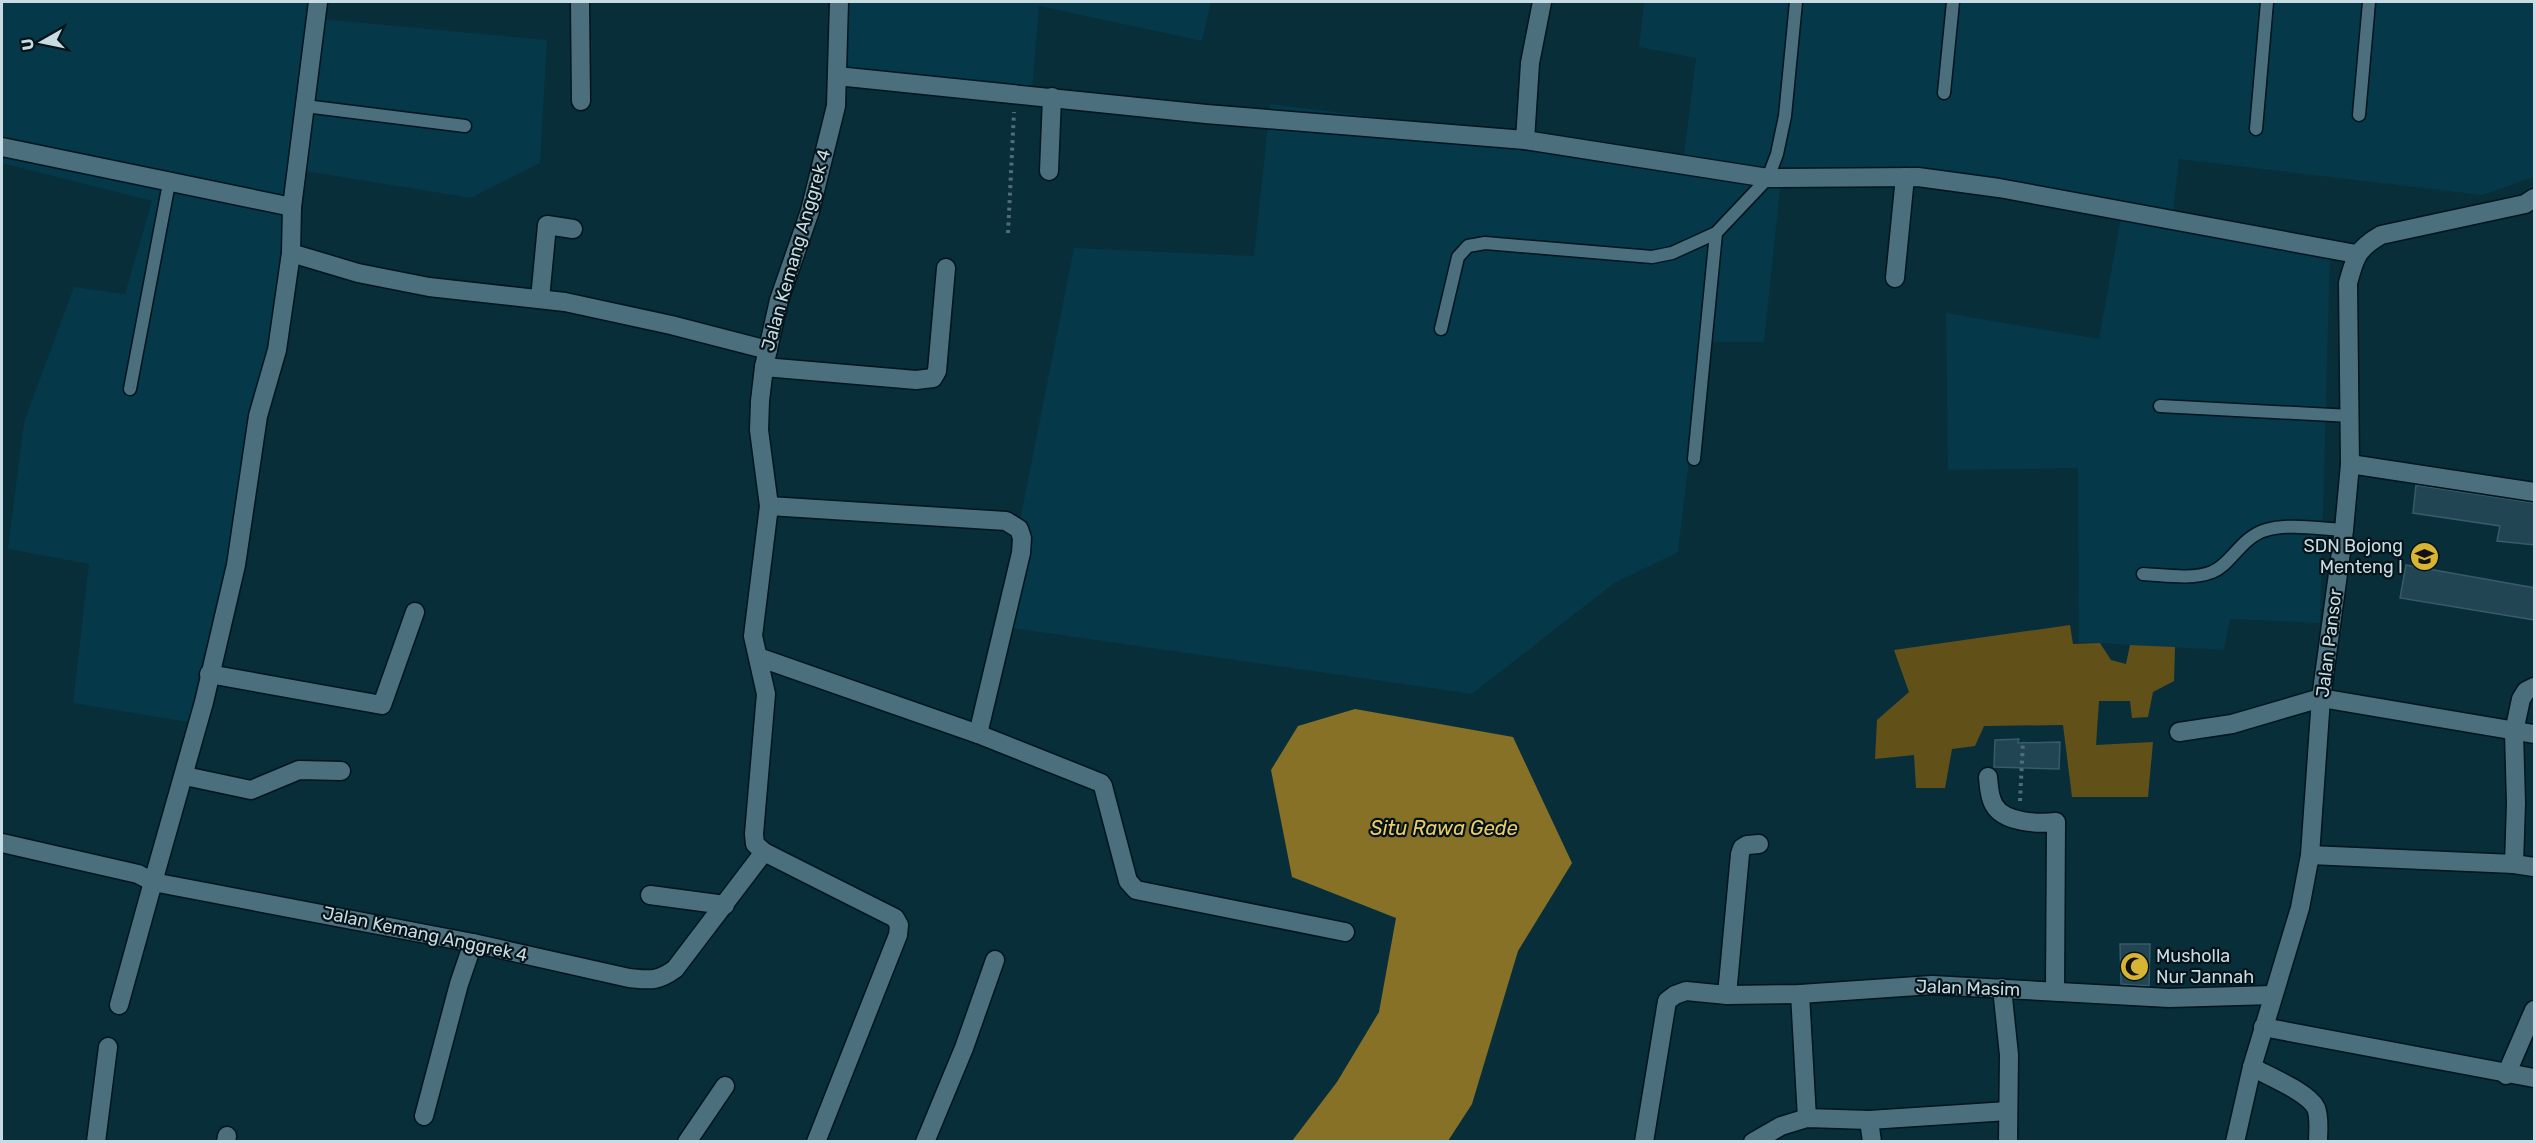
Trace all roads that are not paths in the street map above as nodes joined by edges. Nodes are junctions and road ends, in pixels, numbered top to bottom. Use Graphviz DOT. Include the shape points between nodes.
graph roads {
  1 [pos="318,2"];
  2 [pos="580,2"];
  3 [pos="839,2"];
  4 [pos="1542,2"];
  5 [pos="1796,2"];
  6 [pos="1953,2"];
  7 [pos="2267,2"];
  8 [pos="2369,2"];
  9 [pos="837,76"];
  10 [pos="1944,93"];
  11 [pos="1052,97"];
  12 [pos="581,101"];
  13 [pos="305,106"];
  14 [pos="2359,115"];
  15 [pos="465,126"];
  16 [pos="2256,129"];
  17 [pos="1525,140"];
  18 [pos="2,147"];
  19 [pos="1049,171"];
  20 [pos="1905,177"];
  21 [pos="1768,178"];
  22 [pos="169,183"];
  23 [pos="2535,198"];
  24 [pos="292,207"];
  25 [pos="573,229"];
  26 [pos="1716,233"];
  27 [pos="291,253"];
  28 [pos="2356,254"];
  29 [pos="946,268"];
  30 [pos="1895,278"];
  31 [pos="540,299"];
  32 [pos="1442,329"];
  33 [pos="766,358"];
  34 [pos="130,389"];
  35 [pos="2160,406"];
  36 [pos="2351,416"];
  37 [pos="1694,459"];
  38 [pos="2350,464"];
  39 [pos="2535,492"];
  40 [pos="769,506"];
  41 [pos="2346,530"];
  42 [pos="2143,574"];
  43 [pos="415,612"];
  44 [pos="758,657"];
  45 [pos="209,674"];
  46 [pos="2535,687"];
  47 [pos="2321,698"];
  48 [pos="2179,732"];
  49 [pos="2514,732"];
  50 [pos="978,734"];
  51 [pos="2535,734"];
  52 [pos="341,771"];
  53 [pos="185,776"];
  54 [pos="1988,777"];
  55 [pos="2,843"];
  56 [pos="1759,844"];
  57 [pos="764,852"];
  58 [pos="2310,855"];
  59 [pos="2514,864"];
  60 [pos="2535,867"];
  61 [pos="153,882"];
  62 [pos="650,895"];
  63 [pos="725,905"];
  64 [pos="1345,932"];
  65 [pos="474,943"];
  66 [pos="995,960"];
  67 [pos="2002,988"];
  68 [pos="2055,991"];
  69 [pos="1800,994"];
  70 [pos="1727,995"];
  71 [pos="2273,995"];
  72 [pos="119,1005"];
  73 [pos="2535,1010"];
  74 [pos="2263,1027"];
  75 [pos="108,1047"];
  76 [pos="2252,1067"];
  77 [pos="2506,1075"];
  78 [pos="2535,1078"];
  79 [pos="725,1086"];
  80 [pos="2008,1111"];
  81 [pos="424,1116"];
  82 [pos="1808,1118"];
  83 [pos="1869,1120"];
  84 [pos="96,1142"];
  85 [pos="687,1142"];
  86 [pos="816,1142"];
  87 [pos="926,1142"];
  88 [pos="1644,1142"];
  89 [pos="1752,1142"];
  90 [pos="1872,1142"];
  91 [pos="2008,1142"];
  92 [pos="2235,1142"];
  93 [pos="2318,1142"];
  1 -- 13 [label="street"];
  2 -- 12 [label="street"];
  3 -- 9 [label="street, Jalan Kemang Anggrek 4"];
  4 -- 17 [label="street" via="1530,63"];
  5 -- 21 [label="lane" via="1785,116"];
  6 -- 10 [label="lane"];
  7 -- 16 [label="lane"];
  8 -- 14 [label="lane"];
  9 -- 11 [label="street"];
  9 -- 33 [label="street, Jalan Kemang Anggrek 4" via="836,106 810,212 779,300"];
  11 -- 17 [label="street"];
  11 -- 19 [label="street"];
  13 -- 15 [label="lane"];
  13 -- 24 [label="street"];
  17 -- 21 [label="street"];
  18 -- 22 [label="street"];
  20 -- 21 [label="street"];
  20 -- 28 [label="street" via="1999,188"];
  20 -- 30 [label="street"];
  21 -- 26 [label="lane"];
  22 -- 24 [label="street"];
  22 -- 34 [label="lane"];
  23 -- 28 [label="street" via="2525,204 2381,235"];
  24 -- 27 [label="street"];
  25 -- 31 [label="street" via="547,225"];
  26 -- 32 [label="lane" via="1672,253 1652,257 1485,243 1468,246 1458,257"];
  26 -- 37 [label="lane"];
  27 -- 31 [label="street" via="358,273 429,287"];
  27 -- 45 [label="street" via="277,350 258,416 236,566"];
  28 -- 36 [label="street, Jalan Pansor" via="2348,283"];
  29 -- 33 [label="street" via="937,371 933,378 916,380"];
  31 -- 33 [label="street" via="661,322"];
  33 -- 40 [label="street, Jalan Kemang Anggrek 4" via="759,430"];
  35 -- 36 [label="lane"];
  36 -- 38 [label="street, Jalan Pansor"];
  38 -- 39 [label="street"];
  38 -- 41 [label="street, Jalan Pansor"];
  40 -- 44 [label="street, Jalan Kemang Anggrek 4" via="753,636"];
  40 -- 50 [label="street" via="1006,521 1019,529 1020,553"];
  41 -- 42 [label="lane" via="2266,530 2250,537 2214,572 2199,576"];
  41 -- 47 [label="street, Jalan Pansor"];
  43 -- 45 [label="street" via="382,705"];
  44 -- 50 [label="street"];
  44 -- 57 [label="street, Jalan Kemang Anggrek 4" via="766,694 753,834"];
  45 -- 53 [label="street"];
  46 -- 49 [label="street" via="2521,699"];
  47 -- 48 [label="street" via="2232,724"];
  47 -- 49 [label="street"];
  47 -- 58 [label="street, Jalan Pansor"];
  49 -- 51 [label="street"];
  49 -- 59 [label="street"];
  50 -- 64 [label="street" via="1101,783 1128,881 1136,890"];
  52 -- 53 [label="street" via="299,770 251,790"];
  53 -- 61 [label="street"];
  54 -- 68 [label="street" via="1995,808 2002,814 2031,824 2056,822"];
  55 -- 61 [label="street, Jalan Kemang Anggrek 4" via="138,874"];
  56 -- 70 [label="street" via="1747,845 1740,854"];
  57 -- 63 [label="street, Jalan Kemang Anggrek 4"];
  57 -- 86 [label="street" via="895,918 899,925"];
  58 -- 59 [label="street"];
  58 -- 71 [label="street, Jalan Pansor" via="2300,908"];
  59 -- 60 [label="street"];
  61 -- 65 [label="street, Jalan Kemang Anggrek 4"];
  61 -- 72 [label="street"];
  62 -- 63 [label="street"];
  63 -- 65 [label="street, Jalan Kemang Anggrek 4" via="675,969 652,980"];
  65 -- 81 [label="street" via="459,984"];
  66 -- 87 [label="street"];
  67 -- 68 [label="street, Jalan Masim"];
  67 -- 69 [label="street, Jalan Masim" via="1932,985"];
  67 -- 80 [label="street" via="2009,1055"];
  68 -- 71 [label="street, Jalan Masim" via="2169,998"];
  69 -- 70 [label="street, Jalan Masim"];
  69 -- 82 [label="street"];
  70 -- 88 [label="street, Jalan Masim" via="1686,991 1667,1001"];
  71 -- 74 [label="street, Jalan Pansor"];
  73 -- 77 [label="street"];
  74 -- 76 [label="street, Jalan Pansor"];
  74 -- 77 [label="street"];
  75 -- 84 [label="street"];
  76 -- 92 [label="street, Jalan Pansor"];
  76 -- 93 [label="street" via="2307,1097 2318,1116"];
  77 -- 78 [label="street"];
  79 -- 85 [label="street"];
  80 -- 83 [label="street"];
  80 -- 91 [label="street"];
  82 -- 83 [label="street"];
  82 -- 89 [label="street" via="1781,1126"];
  83 -- 90 [label="street"];
}
